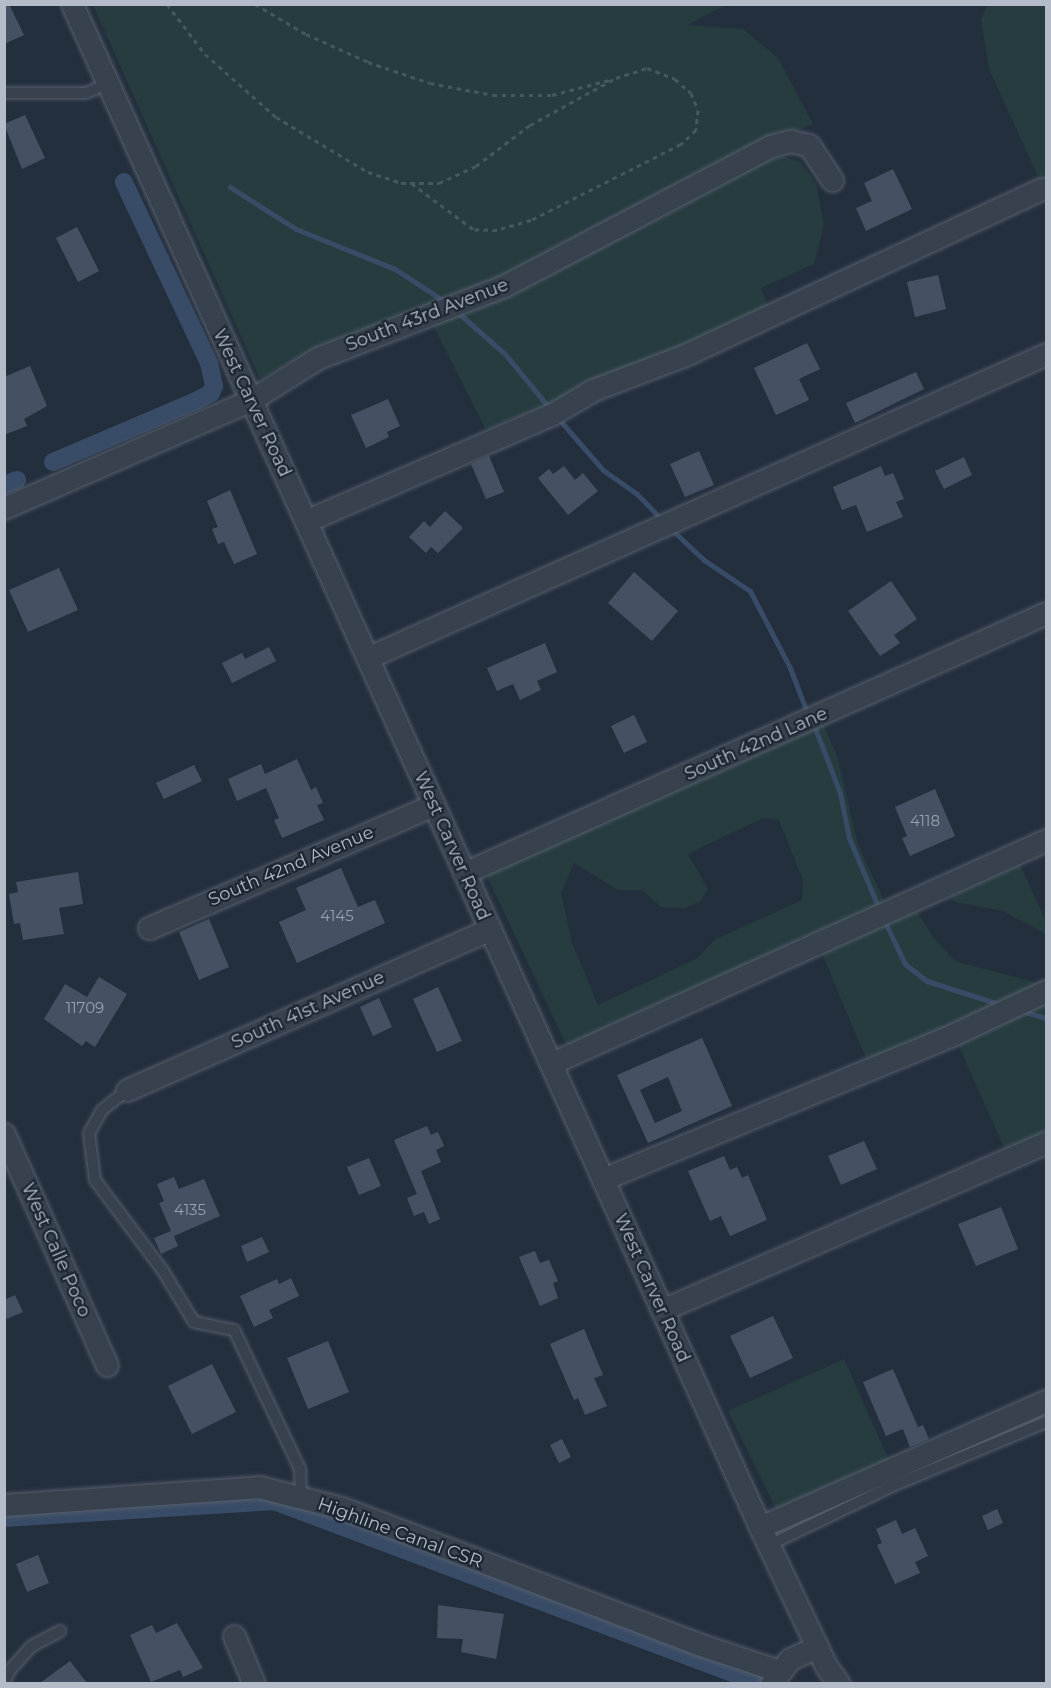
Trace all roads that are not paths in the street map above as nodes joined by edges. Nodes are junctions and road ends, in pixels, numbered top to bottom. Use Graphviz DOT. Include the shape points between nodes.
graph roads {
  1 [pos="72,4"];
  2 [pos="107,84"];
  3 [pos="4,93"];
  4 [pos="832,180"];
  5 [pos="1041,189"];
  6 [pos="1047,354"];
  7 [pos="249,401"];
  8 [pos="4,508"];
  9 [pos="306,521"];
  10 [pos="1047,613"];
  11 [pos="368,658"];
  12 [pos="433,805"];
  13 [pos="1047,840"];
  14 [pos="464,873"];
  15 [pos="149,928"];
  16 [pos="490,930"];
  17 [pos="1047,991"];
  18 [pos="552,1063"];
  19 [pos="127,1090"];
  20 [pos="4,1134"];
  21 [pos="1047,1142"];
  22 [pos="603,1179"];
  23 [pos="662,1310"];
  24 [pos="107,1365"];
  25 [pos="1047,1401"];
  26 [pos="1047,1422"];
  27 [pos="301,1498"];
  28 [pos="4,1505"];
  29 [pos="765,1536"];
  30 [pos="60,1631"];
  31 [pos="234,1636"];
  32 [pos="817,1647"];
  33 [pos="775,1677"];
  34 [pos="4,1682"];
  35 [pos="254,1683"];
  36 [pos="839,1683"];
  1 -- 2 [label="street, West Carver Road"];
  2 -- 3 [label="lane" via="86,93"];
  2 -- 7 [label="street, West Carver Road"];
  4 -- 7 [label="street, South 43rd Avenue" via="809,145 790,141 771,146 570,254 453,308 318,358"];
  5 -- 9 [label="street" via="685,355 593,390 554,412"];
  6 -- 11 [label="street"];
  7 -- 8 [label="street, South 43rd Avenue"];
  7 -- 9 [label="street, West Carver Road"];
  9 -- 11 [label="street, West Carver Road"];
  10 -- 14 [label="street, South 42nd Lane"];
  11 -- 12 [label="street, West Carver Road"];
  12 -- 14 [label="street, West Carver Road"];
  12 -- 15 [label="street, South 42nd Avenue"];
  13 -- 18 [label="street"];
  14 -- 16 [label="street, West Carver Road"];
  16 -- 18 [label="street, West Carver Road"];
  16 -- 19 [label="street, South 41st Avenue"];
  17 -- 22 [label="street" via="950,1036"];
  18 -- 22 [label="street, West Carver Road"];
  19 -- 27 [label="lane" via="102,1110 89,1133 96,1180 163,1271 194,1322 234,1330 270,1398 300,1469"];
  20 -- 24 [label="street, West Calle Poco"];
  21 -- 23 [label="street"];
  22 -- 23 [label="street, West Carver Road"];
  23 -- 29 [label="street, West Carver Road"];
  25 -- 29 [label="street"];
  26 -- 29 [label="lane"];
  27 -- 28 [label="street, Highline Canal CSR" via="259,1487"];
  27 -- 33 [label="street, Highline Canal CSR" via="342,1508"];
  29 -- 32 [label="street, West Carver Road"];
  30 -- 34 [label="lane" via="32,1646"];
  31 -- 35 [label="street"];
  32 -- 33 [label="street" via="790,1659"];
  32 -- 36 [label="street, West Carver Road"];
}
